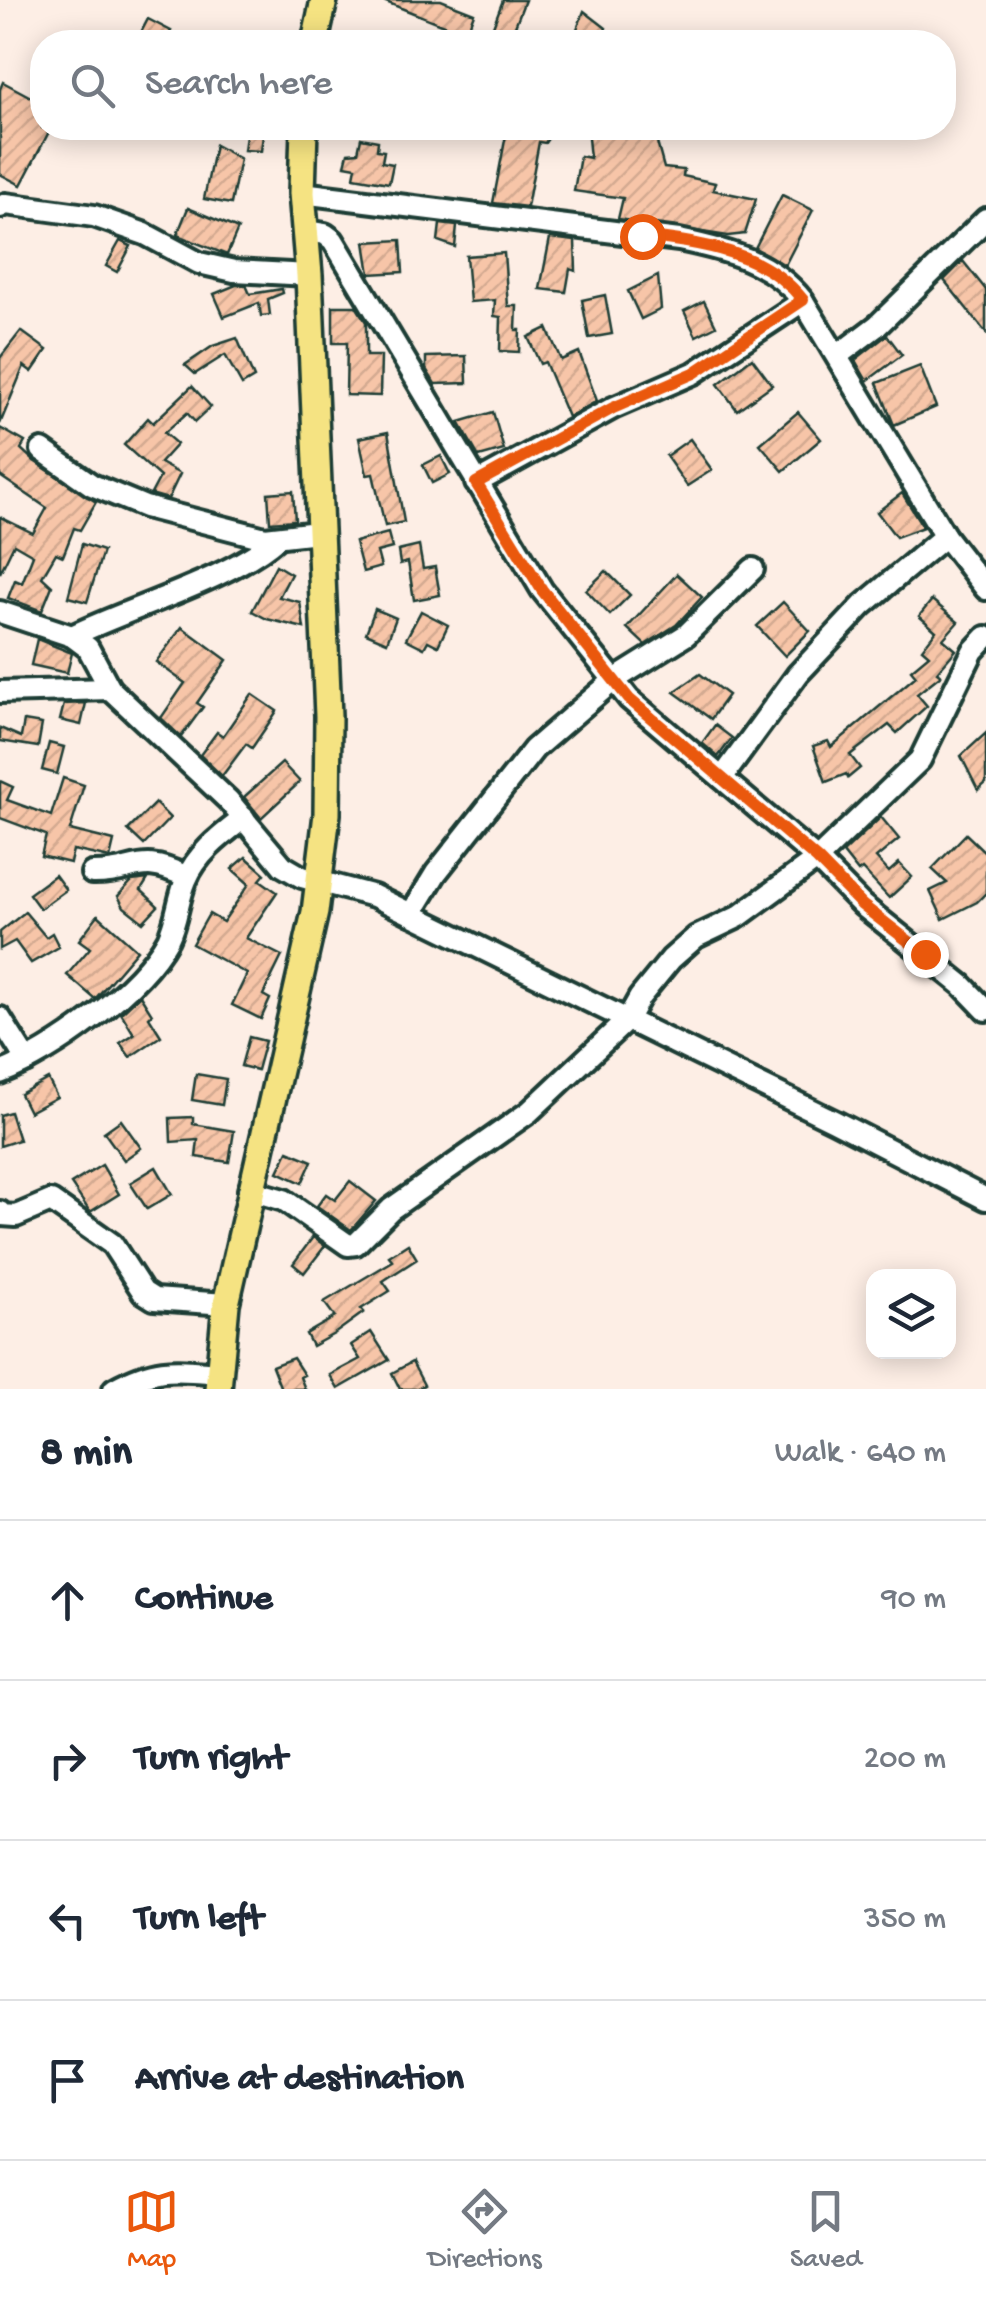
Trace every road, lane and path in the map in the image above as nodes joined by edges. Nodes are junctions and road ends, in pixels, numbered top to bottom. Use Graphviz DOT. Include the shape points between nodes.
graph roads {
  1 [pos="324,0"];
  2 [pos="317,30"];
  3 [pos="304,140"];
  4 [pos="302,193"];
  5 [pos="0,207"];
  6 [pos="986,219"];
  7 [pos="307,231"];
  8 [pos="310,275"];
  9 [pos="803,300"];
  10 [pos="837,356"];
  11 [pos="42,450"];
  12 [pos="476,483"];
  13 [pos="318,532"];
  14 [pos="945,536"];
  15 [pos="277,538"];
  16 [pos="753,569"];
  17 [pos="986,590"];
  18 [pos="0,612"];
  19 [pos="72,636"];
  20 [pos="986,637"];
  21 [pos="614,680"];
  22 [pos="110,688"];
  23 [pos="0,692"];
  24 [pos="722,778"];
  25 [pos="244,818"];
  26 [pos="817,859"];
  27 [pos="92,872"];
  28 [pos="187,877"];
  29 [pos="321,882"];
  30 [pos="411,914"];
  31 [pos="986,1010"];
  32 [pos="0,1018"];
  33 [pos="627,1020"];
  34 [pos="27,1060"];
  35 [pos="0,1073"];
  36 [pos="250,1190"];
  37 [pos="986,1199"];
  38 [pos="0,1212"];
  39 [pos="226,1304"];
  40 [pos="219,1381"];
  41 [pos="114,1389"];
  1 -- 2 [label="main road"];
  3 -- 4 [label="main road"];
  4 -- 7 [label="main road"];
  4 -- 9 [label="street" via="718,248 774,272"];
  5 -- 8 [label="street" via="94,216 199,264 234,272"];
  6 -- 10 [label="street"];
  7 -- 8 [label="main road"];
  7 -- 12 [label="street" via="333,240"];
  8 -- 13 [label="main road"];
  9 -- 10 [label="street"];
  9 -- 12 [label="street" via="694,373 613,408"];
  10 -- 14 [label="street"];
  11 -- 15 [label="street" via="92,485 144,507"];
  12 -- 21 [label="street" via="542,590"];
  13 -- 15 [label="street"];
  13 -- 29 [label="main road" via="328,716"];
  14 -- 17 [label="street"];
  14 -- 24 [label="street" via="863,605 798,674"];
  15 -- 19 [label="street" via="221,571"];
  16 -- 21 [label="street" via="686,635"];
  18 -- 19 [label="street"];
  19 -- 22 [label="street" via="88,648"];
  20 -- 26 [label="street" via="920,760"];
  21 -- 24 [label="street" via="666,734"];
  21 -- 30 [label="street" via="534,748"];
  22 -- 23 [label="street"];
  22 -- 25 [label="street"];
  24 -- 26 [label="street"];
  25 -- 28 [label="street" via="209,846"];
  25 -- 29 [label="street" via="282,866"];
  26 -- 31 [label="street"];
  26 -- 33 [label="street" via="738,917 696,937 671,959"];
  27 -- 28 [label="street" via="146,862"];
  28 -- 34 [label="street" via="168,938 136,982"];
  29 -- 30 [label="street"];
  29 -- 36 [label="main road"];
  30 -- 33 [label="street"];
  32 -- 34 [label="street"];
  33 -- 36 [label="street" via="529,1112 391,1209 356,1244 348,1245 284,1200"];
  33 -- 37 [label="street"];
  34 -- 35 [label="street"];
  36 -- 39 [label="main road"];
  38 -- 39 [label="street" via="16,1216 51,1201 112,1244 154,1299"];
  39 -- 40 [label="main road"];
  40 -- 41 [label="street" via="177,1369 152,1371"];
}
